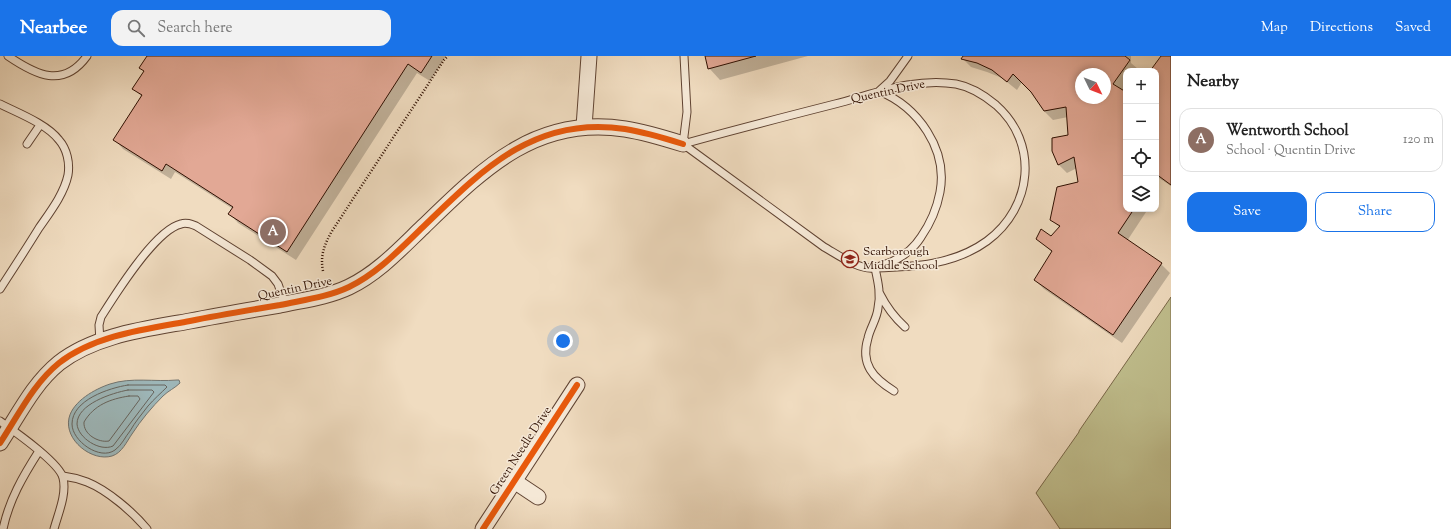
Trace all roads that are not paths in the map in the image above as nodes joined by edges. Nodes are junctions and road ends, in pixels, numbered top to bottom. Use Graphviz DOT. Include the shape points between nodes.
graph roads {
  1 [pos="8,56"];
  2 [pos="87,56"];
  3 [pos="589,56"];
  4 [pos="684,56"];
  5 [pos="908,56"];
  6 [pos="879,91"];
  7 [pos="3,105"];
  8 [pos="40,125"];
  9 [pos="584,127"];
  10 [pos="27,144"];
  11 [pos="683,144"];
  12 [pos="875,268"];
  13 [pos="0,290"];
  14 [pos="880,293"];
  15 [pos="285,304"];
  16 [pos="905,327"];
  17 [pos="100,342"];
  18 [pos="577,385"];
  19 [pos="894,391"];
  20 [pos="5,425"];
  21 [pos="0,443"];
  22 [pos="39,451"];
  23 [pos="63,476"];
  24 [pos="514,481"];
  25 [pos="538,497"];
  26 [pos="3,529"];
  27 [pos="54,529"];
  28 [pos="148,529"];
  29 [pos="482,529"];
  1 -- 2 [label="lane" via="44,75 70,73"];
  3 -- 9 [label="street"];
  4 -- 11 [label="lane" via="687,112"];
  5 -- 6 [label="lane" via="890,82"];
  6 -- 11 [label="lane, Quentin Drive"];
  6 -- 12 [label="lane" via="910,110 923,125 940,162 941,175 937,204 916,244 894,262"];
  6 -- 12 [label="lane, Quentin Drive" via="921,82 966,86 981,93 1001,110 1012,124 1024,149 1025,162 1022,195 1009,220 987,241 969,252 935,264"];
  7 -- 8 [label="lane"];
  8 -- 10 [label="lane"];
  8 -- 13 [label="lane" via="55,135 64,148 68,174 53,207"];
  9 -- 11 [label="street, Quentin Drive" via="625,129"];
  9 -- 15 [label="street, Quentin Drive" via="532,140 497,160 391,258 362,280 335,293"];
  11 -- 12 [label="lane, Quentin Drive" via="824,247 847,260"];
  12 -- 14 [label="lane"];
  14 -- 16 [label="lane" via="887,308"];
  14 -- 19 [label="lane" via="878,310 868,338 867,364 876,378"];
  15 -- 17 [label="street, Quentin Drive" via="152,328"];
  15 -- 17 [label="lane" via="278,284 272,276 196,226 189,223 181,224 168,231 132,269 101,318"];
  17 -- 20 [label="street, Quentin Drive" via="72,354 47,374"];
  18 -- 24 [label="street, Green Needle Drive"];
  20 -- 21 [label="street, Quentin Drive"];
  20 -- 22 [label="lane"];
  22 -- 23 [label="lane"];
  22 -- 26 [label="lane" via="25,472 6,512"];
  23 -- 27 [label="lane" via="64,490"];
  23 -- 28 [label="lane" via="89,482 128,510"];
  24 -- 25 [label="street"];
  24 -- 29 [label="street, Green Needle Drive"];
}
